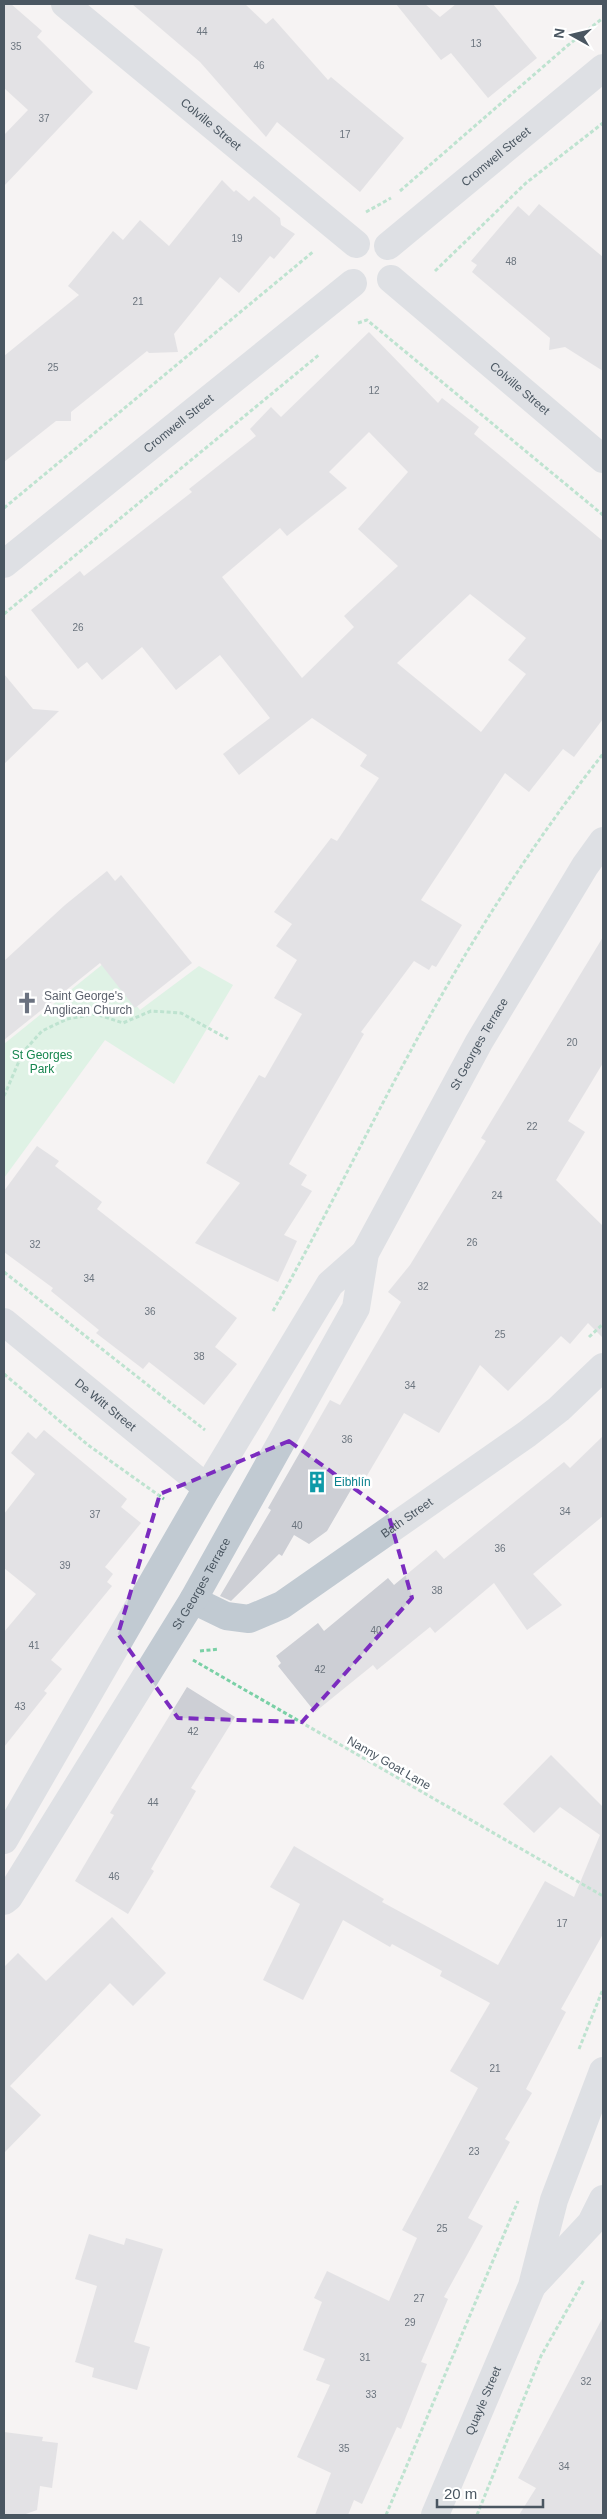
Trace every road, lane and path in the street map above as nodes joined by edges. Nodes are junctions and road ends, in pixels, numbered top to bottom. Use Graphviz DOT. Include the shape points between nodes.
graph roads {
  1 [pos="66,4"];
  2 [pos="603,18"];
  3 [pos="603,68"];
  4 [pos="603,123"];
  5 [pos="357,217"];
  6 [pos="356,244"];
  7 [pos="388,246"];
  8 [pos="318,248"];
  9 [pos="434,270"];
  10 [pos="391,279"];
  11 [pos="353,283"];
  12 [pos="357,324"];
  13 [pos="327,348"];
  14 [pos="603,459"];
  15 [pos="4,508"];
  16 [pos="603,515"];
  17 [pos="4,564"];
  18 [pos="4,614"];
  19 [pos="603,754"];
  20 [pos="603,841"];
  21 [pos="228,1039"];
  22 [pos="4,1096"];
  23 [pos="365,1253"];
  24 [pos="4,1272"];
  25 [pos="269,1317"];
  26 [pos="4,1322"];
  27 [pos="603,1367"];
  28 [pos="4,1374"];
  29 [pos="210,1433"];
  30 [pos="207,1488"];
  31 [pos="168,1502"];
  32 [pos="193,1600"];
  33 [pos="166,1644"];
  34 [pos="4,1840"];
  35 [pos="603,1896"];
  36 [pos="4,1901"];
  37 [pos="603,1989"];
  38 [pos="578,2050"];
  39 [pos="603,2071"];
  40 [pos="519,2199"];
  41 [pos="603,2199"];
  42 [pos="585,2279"];
  43 [pos="532,2286"];
  44 [pos="386,2515"];
  45 [pos="435,2515"];
  46 [pos="477,2515"];
  1 -- 6 [label="street, Colville Street"];
  2 -- 5 [label="path" via="391,199"];
  3 -- 7 [label="street, Cromwell Street"];
  4 -- 9 [label="path" via="526,183"];
  6 -- 7 [label="street" via="372,239"];
  6 -- 11 [label="street" via="349,250 344,266"];
  7 -- 10 [label="street" via="396,262"];
  8 -- 15 [label="path"];
  10 -- 11 [label="street" via="385,285 368,290"];
  10 -- 14 [label="street, Colville Street"];
  11 -- 17 [label="street, Cromwell Street"];
  12 -- 16 [label="path" via="367,320"];
  13 -- 18 [label="path"];
  19 -- 25 [label="path" via="570,795 487,920 410,1053 311,1244"];
  20 -- 23 [label="street, St Georges Terrace" via="479,1042"];
  21 -- 22 [label="path" via="181,1013 151,1011 123,1022 96,1014 67,1019 42,1031 23,1052"];
  23 -- 30 [label="street, St Georges Terrace" via="330,1284"];
  23 -- 32 [label="street, St Georges Terrace" via="356,1308"];
  24 -- 29 [label="path"];
  26 -- 30 [label="street, De Witt Street"];
  27 -- 32 [label="street, Bath Street" via="560,1409 527,1434 282,1605 249,1619 226,1616"];
  28 -- 31 [label="path" via="88,1445"];
  30 -- 34 [label="street, St Georges Terrace"];
  32 -- 33 [label="street, St Georges Terrace"];
  33 -- 35 [label="path, Nanny Goat Lane"];
  33 -- 36 [label="street, St Georges Terrace" via="43,1845"];
  37 -- 38 [label="path"];
  39 -- 43 [label="street, Quayle Street" via="554,2200"];
  40 -- 44 [label="path"];
  41 -- 43 [label="street, Quayle Street" via="591,2223"];
  42 -- 46 [label="path" via="541,2356"];
  43 -- 45 [label="street, Quayle Street"];
}
